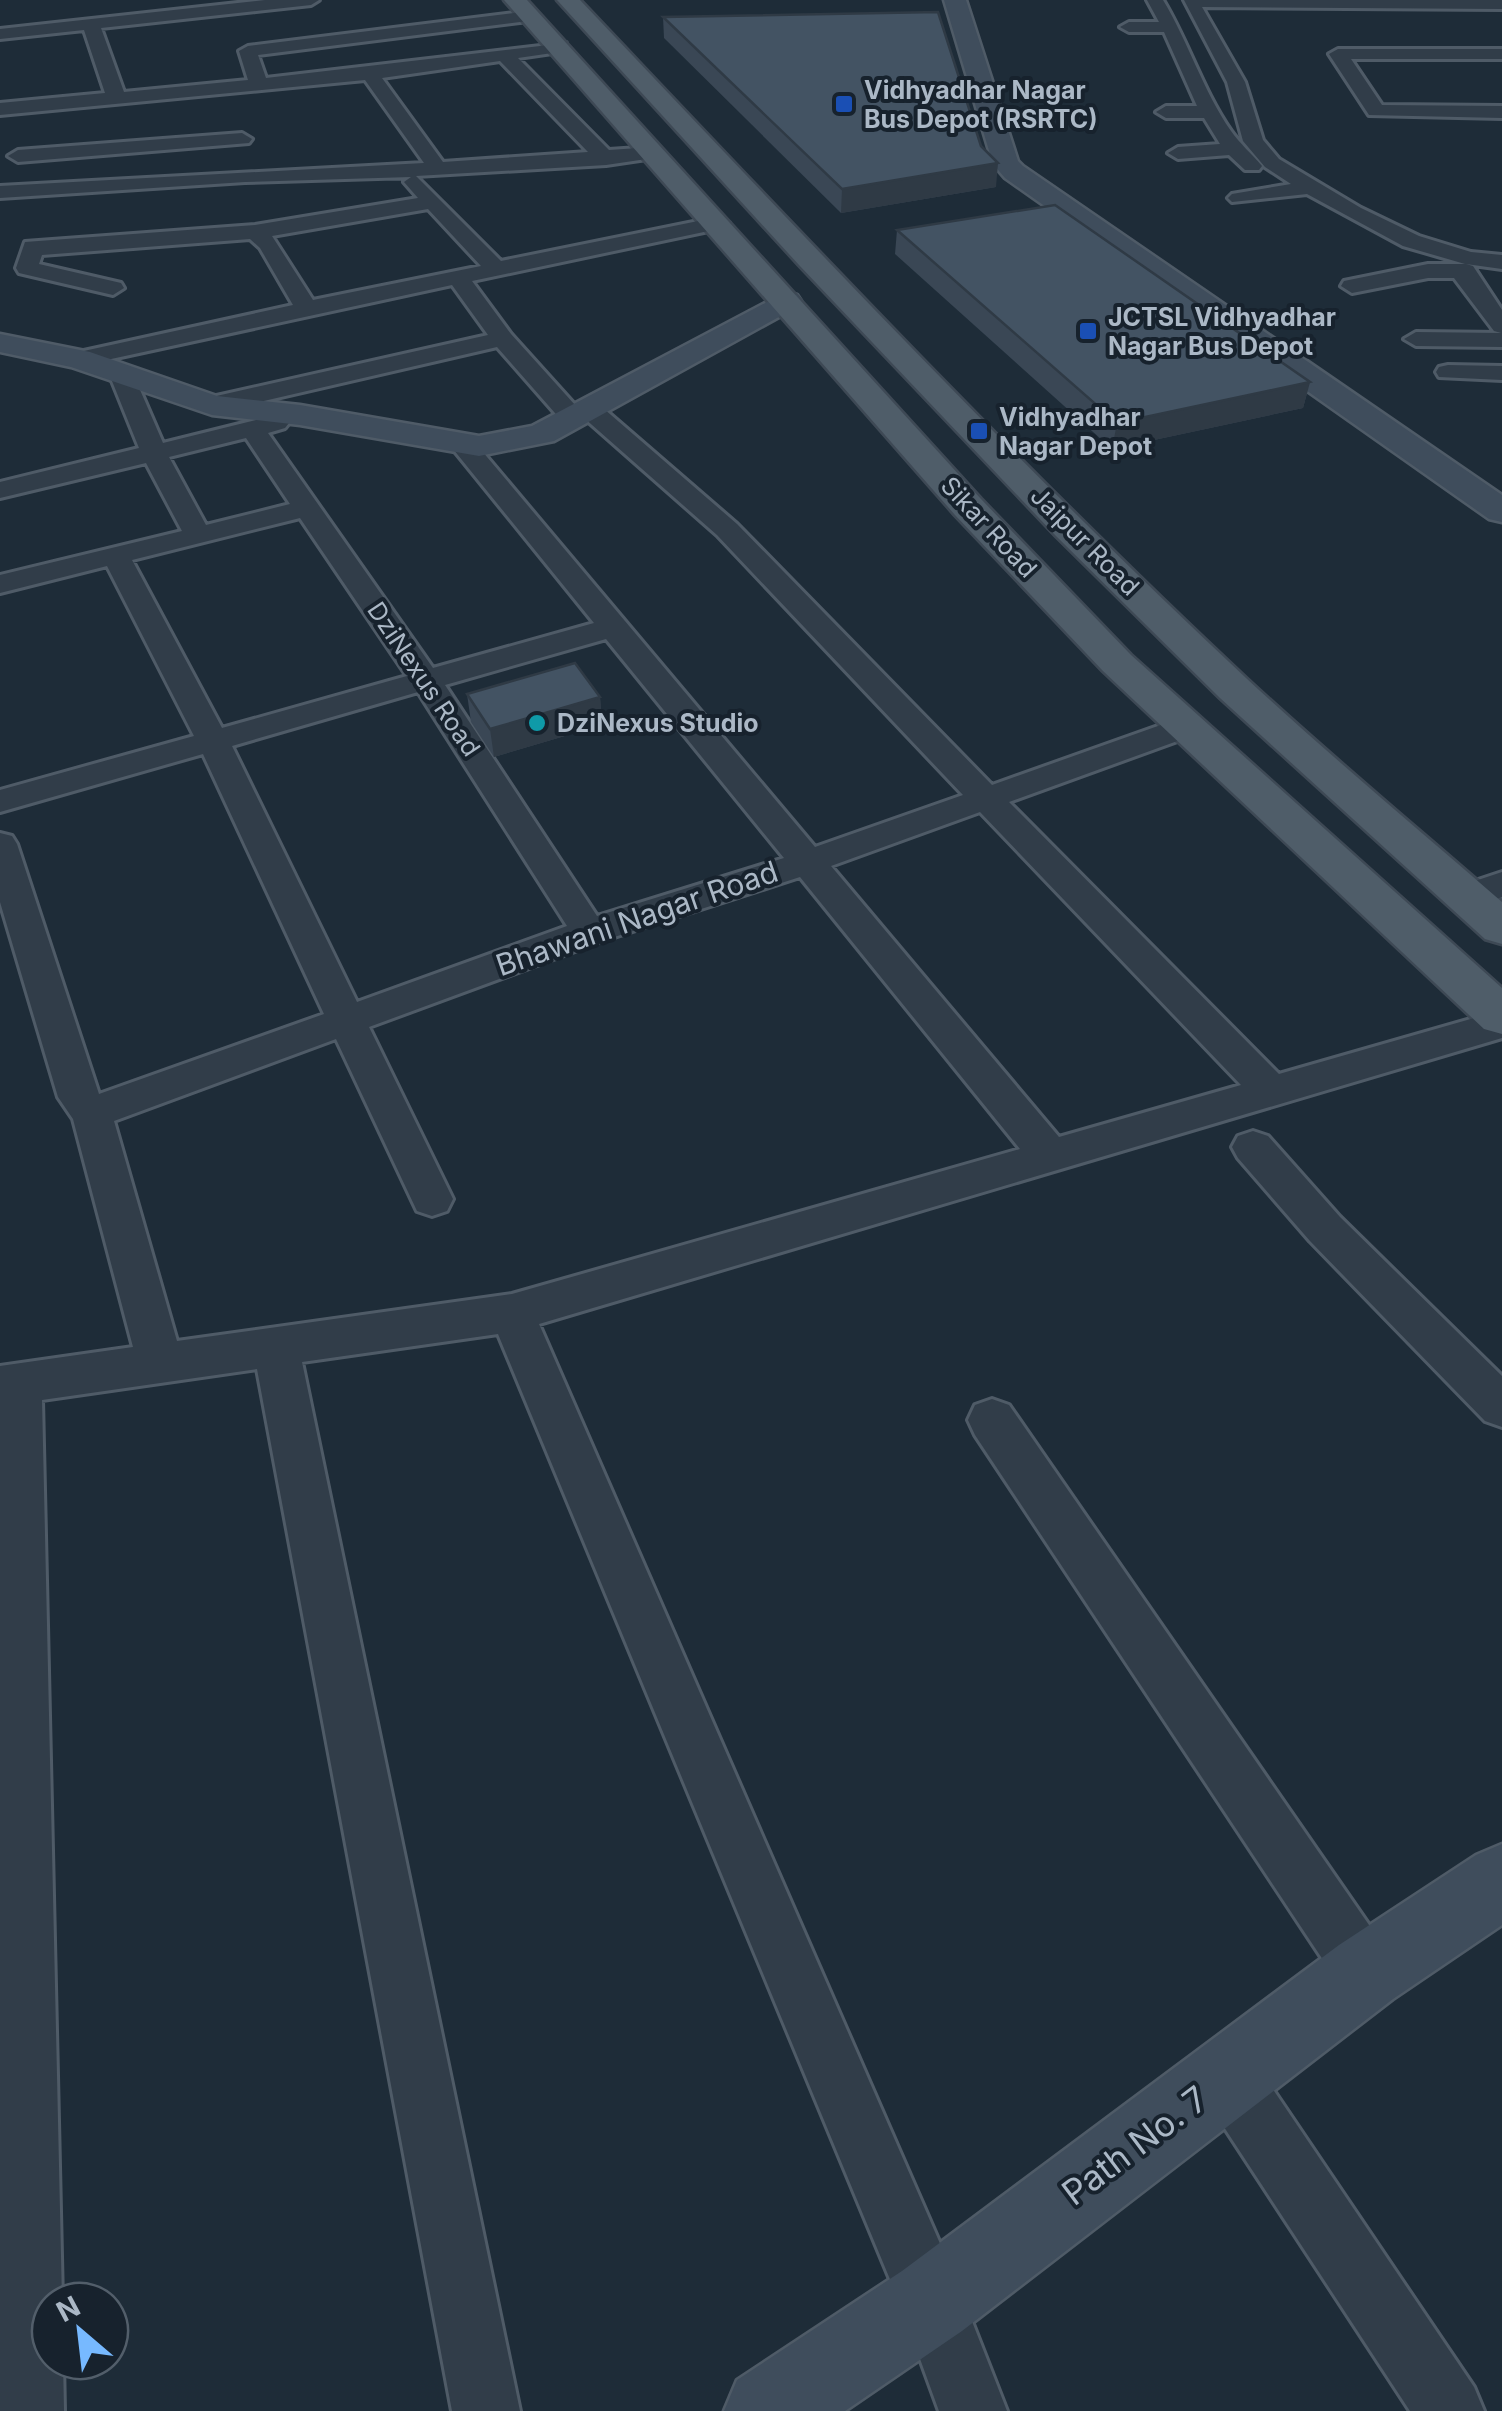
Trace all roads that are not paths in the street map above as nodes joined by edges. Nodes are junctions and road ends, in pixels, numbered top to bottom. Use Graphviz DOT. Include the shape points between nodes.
graph roads {
  1 [pos="310,0"];
  2 [pos="568,0"];
  3 [pos="955,0"];
  4 [pos="1155,0"];
  5 [pos="1264,1"];
  6 [pos="1502,4"];
  7 [pos="523,8"];
  8 [pos="333,18"];
  9 [pos="91,25"];
  10 [pos="1129,27"];
  11 [pos="1172,27"];
  12 [pos="0,34"];
  13 [pos="560,47"];
  14 [pos="1502,54"];
  15 [pos="505,56"];
  16 [pos="1226,65"];
  17 [pos="1191,66"];
  18 [pos="370,74"];
  19 [pos="259,84"];
  20 [pos="116,97"];
  21 [pos="0,109"];
  22 [pos="1166,112"];
  23 [pos="1211,112"];
  24 [pos="1471,112"];
  25 [pos="1502,112"];
  26 [pos="240,116"];
  27 [pos="1490,131"];
  28 [pos="242,139"];
  29 [pos="1231,149"];
  30 [pos="1033,150"];
  31 [pos="654,153"];
  32 [pos="1178,154"];
  33 [pos="18,156"];
  34 [pos="606,159"];
  35 [pos="437,168"];
  36 [pos="403,171"];
  37 [pos="245,176"];
  38 [pos="49,189"];
  39 [pos="1301,189"];
  40 [pos="0,192"];
  41 [pos="1239,198"];
  42 [pos="432,202"];
  43 [pos="718,223"];
  44 [pos="1346,223"];
  45 [pos="255,232"];
  46 [pos="32,249"];
  47 [pos="1502,262"];
  48 [pos="496,269"];
  49 [pos="1460,270"];
  50 [pos="1502,272"];
  51 [pos="459,278"];
  52 [pos="1352,286"];
  53 [pos="113,288"];
  54 [pos="786,301"];
  55 [pos="307,309"];
  56 [pos="1502,326"];
  57 [pos="503,339"];
  58 [pos="1416,339"];
  59 [pos="1502,340"];
  60 [pos="0,344"];
  61 [pos="79,360"];
  62 [pos="1448,372"];
  63 [pos="1502,373"];
  64 [pos="122,376"];
  65 [pos="212,404"];
  66 [pos="579,411"];
  67 [pos="300,415"];
  68 [pos="252,430"];
  69 [pos="462,444"];
  70 [pos="154,453"];
  71 [pos="1502,476"];
  72 [pos="0,490"];
  73 [pos="309,508"];
  74 [pos="1502,512"];
  75 [pos="198,535"];
  76 [pos="116,556"];
  77 [pos="0,584"];
  78 [pos="610,628"];
  79 [pos="427,682"];
  80 [pos="1183,728"];
  81 [pos="213,741"];
  82 [pos="988,797"];
  83 [pos="0,801"];
  84 [pos="0,844"];
  85 [pos="806,863"];
  86 [pos="1502,884"];
  87 [pos="1464,897"];
  88 [pos="1502,928"];
  89 [pos="590,932"];
  90 [pos="1502,1016"];
  91 [pos="346,1021"];
  92 [pos="1502,1024"];
  93 [pos="1270,1091"];
  94 [pos="92,1114"];
  95 [pos="1253,1148"];
  96 [pos="1050,1156"];
  97 [pos="432,1199"];
  98 [pos="512,1313"];
  99 [pos="276,1347"];
  100 [pos="160,1363"];
  101 [pos="10,1385"];
  102 [pos="1502,1407"];
  103 [pos="992,1420"];
  104 [pos="1502,1880"];
  105 [pos="1366,1972"];
  106 [pos="1227,2076"];
  107 [pos="932,2301"];
  108 [pos="30,2411"];
  109 [pos="486,2411"];
  110 [pos="768,2411"];
  111 [pos="973,2411"];
  112 [pos="1450,2411"];
  1 -- 9 [label="street"];
  2 -- 87 [label="main road, Jaipur Road" via="1069,528 1234,689"];
  3 -- 74 [label="street" via="1014,172"];
  4 -- 11 [label="street"];
  5 -- 6 [label="street"];
  5 -- 16 [label="street" via="1191,2"];
  7 -- 8 [label="street"];
  7 -- 13 [label="main road, Sikar Road"];
  8 -- 19 [label="street" via="248,52"];
  9 -- 12 [label="street"];
  9 -- 20 [label="street"];
  10 -- 11 [label="street"];
  11 -- 17 [label="street"];
  13 -- 15 [label="street"];
  13 -- 31 [label="main road, Sikar Road"];
  14 -- 24 [label="street" via="1338,54 1376,111"];
  15 -- 18 [label="street"];
  15 -- 34 [label="street"];
  16 -- 17 [label="street"];
  16 -- 39 [label="street" via="1252,142"];
  17 -- 23 [label="street"];
  18 -- 19 [label="street"];
  18 -- 35 [label="street"];
  19 -- 20 [label="street"];
  20 -- 21 [label="street"];
  22 -- 23 [label="street"];
  23 -- 29 [label="street"];
  24 -- 25 [label="street"];
  24 -- 27 [label="street"];
  26 -- 28 [label="street"];
  28 -- 33 [label="street"];
  28 -- 37 [label="street"];
  29 -- 32 [label="street"];
  29 -- 39 [label="street"];
  30 -- 71 [label="street" via="1063,182"];
  31 -- 34 [label="street"];
  31 -- 43 [label="main road, Sikar Road"];
  34 -- 35 [label="street"];
  35 -- 36 [label="street"];
  36 -- 37 [label="street"];
  36 -- 42 [label="street"];
  37 -- 38 [label="street"];
  38 -- 40 [label="street"];
  38 -- 46 [label="street"];
  39 -- 41 [label="street"];
  39 -- 44 [label="street"];
  39 -- 47 [label="street" via="1424,249"];
  42 -- 45 [label="street"];
  42 -- 48 [label="street"];
  43 -- 48 [label="street"];
  43 -- 54 [label="main road, Sikar Road"];
  45 -- 46 [label="street"];
  45 -- 55 [label="street"];
  46 -- 53 [label="street" via="27,268"];
  48 -- 51 [label="street"];
  49 -- 50 [label="street"];
  49 -- 52 [label="street"];
  49 -- 56 [label="street"];
  51 -- 55 [label="street"];
  51 -- 57 [label="street"];
  54 -- 66 [label="street"];
  54 -- 80 [label="main road, Sikar Road" via="968,507"];
  55 -- 61 [label="street"];
  57 -- 65 [label="street"];
  57 -- 66 [label="street"];
  58 -- 59 [label="street"];
  60 -- 61 [label="street"];
  61 -- 64 [label="street"];
  62 -- 63 [label="street"];
  64 -- 65 [label="street"];
  64 -- 70 [label="street"];
  65 -- 67 [label="street"];
  66 -- 69 [label="street" via="516,442"];
  66 -- 82 [label="street" via="624,435 795,597"];
  67 -- 68 [label="street"];
  67 -- 69 [label="street"];
  68 -- 70 [label="street"];
  68 -- 73 [label="street, DziNexus Road"];
  69 -- 78 [label="street"];
  70 -- 72 [label="street"];
  70 -- 75 [label="street"];
  73 -- 75 [label="street"];
  73 -- 79 [label="street, DziNexus Road"];
  75 -- 76 [label="street"];
  76 -- 77 [label="street"];
  76 -- 81 [label="street"];
  78 -- 79 [label="street"];
  78 -- 85 [label="street"];
  79 -- 81 [label="street"];
  79 -- 89 [label="street, DziNexus Road"];
  80 -- 82 [label="street, Bhawani Nagar Road"];
  80 -- 90 [label="main road, Sikar Road"];
  81 -- 83 [label="street"];
  81 -- 91 [label="street"];
  82 -- 85 [label="street, Bhawani Nagar Road"];
  82 -- 93 [label="street"];
  84 -- 94 [label="street" via="78,1097"];
  85 -- 89 [label="street, Bhawani Nagar Road"];
  85 -- 96 [label="street"];
  86 -- 87 [label="street"];
  87 -- 88 [label="main road, Jaipur Road"];
  89 -- 91 [label="street, Bhawani Nagar Road"];
  91 -- 94 [label="street, Bhawani Nagar Road"];
  91 -- 97 [label="street"];
  92 -- 93 [label="street"];
  93 -- 96 [label="street"];
  94 -- 100 [label="street"];
  95 -- 102 [label="street"];
  96 -- 98 [label="street"];
  98 -- 99 [label="street"];
  98 -- 107 [label="street"];
  99 -- 100 [label="street"];
  99 -- 109 [label="street"];
  100 -- 101 [label="street"];
  101 -- 108 [label="street"];
  103 -- 105 [label="street"];
  104 -- 105 [label="street, Path No. 7"];
  105 -- 106 [label="street, Path No. 7"];
  106 -- 107 [label="street, Path No. 7"];
  106 -- 112 [label="street"];
  107 -- 110 [label="street, Path No. 7"];
  107 -- 111 [label="street"];
}
